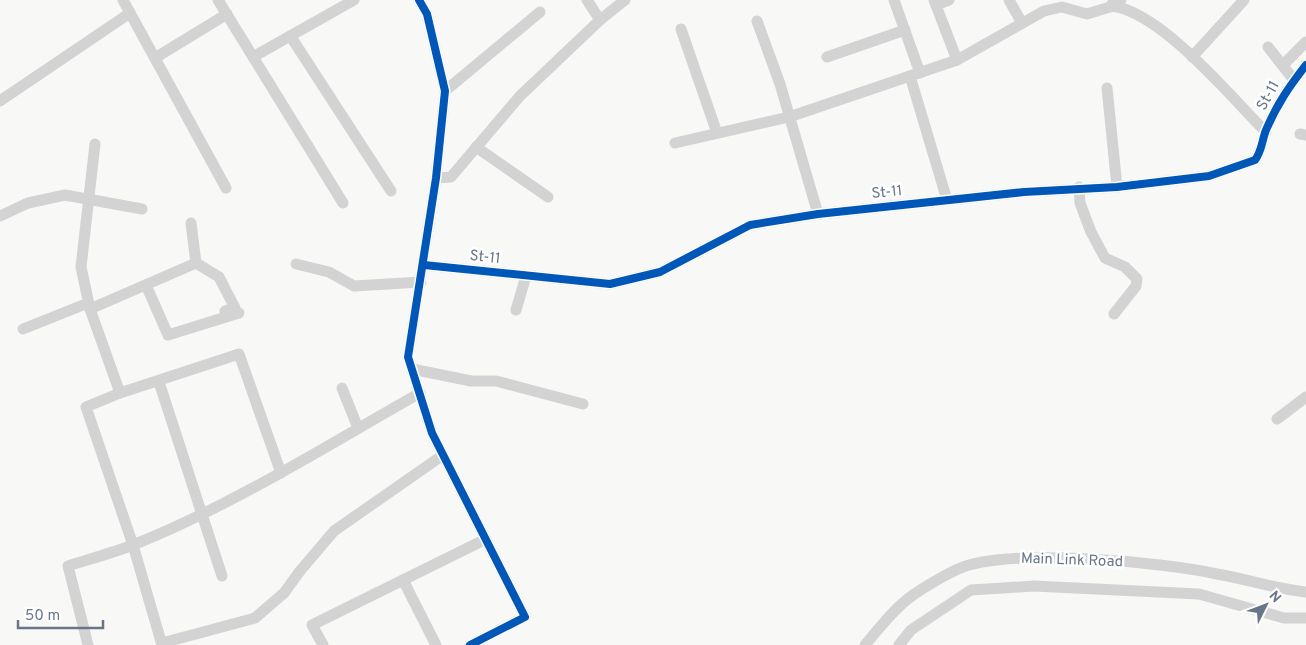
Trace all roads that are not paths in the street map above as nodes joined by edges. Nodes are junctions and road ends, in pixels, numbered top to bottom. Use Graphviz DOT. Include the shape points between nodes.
graph roads {
  1 [pos="123,0"];
  2 [pos="218,0"];
  3 [pos="354,0"];
  4 [pos="419,0"];
  5 [pos="586,0"];
  6 [pos="625,0"];
  7 [pos="894,0"];
  8 [pos="949,0"];
  9 [pos="1009,0"];
  10 [pos="1244,0"];
  11 [pos="935,2"];
  12 [pos="1115,2"];
  13 [pos="540,12"];
  14 [pos="130,13"];
  15 [pos="227,14"];
  16 [pos="600,20"];
  17 [pos="757,21"];
  18 [pos="1022,23"];
  19 [pos="681,29"];
  20 [pos="905,30"];
  21 [pos="291,38"];
  22 [pos="1306,42"];
  23 [pos="1268,47"];
  24 [pos="828,57"];
  25 [pos="1192,57"];
  26 [pos="155,58"];
  27 [pos="253,58"];
  28 [pos="957,60"];
  29 [pos="1282,65"];
  30 [pos="1306,65"];
  31 [pos="915,74"];
  32 [pos="1294,80"];
  33 [pos="1108,88"];
  34 [pos="445,91"];
  35 [pos="0,101"];
  36 [pos="789,117"];
  37 [pos="1266,132"];
  38 [pos="717,133"];
  39 [pos="674,143"];
  40 [pos="95,144"];
  41 [pos="476,147"];
  42 [pos="436,178"];
  43 [pos="1117,187"];
  44 [pos="226,188"];
  45 [pos="1079,188"];
  46 [pos="391,191"];
  47 [pos="548,197"];
  48 [pos="89,200"];
  49 [pos="947,200"];
  50 [pos="343,203"];
  51 [pos="142,209"];
  52 [pos="818,214"];
  53 [pos="0,216"];
  54 [pos="192,223"];
  55 [pos="196,263"];
  56 [pos="296,264"];
  57 [pos="424,266"];
  58 [pos="526,276"];
  59 [pos="421,282"];
  60 [pos="146,285"];
  61 [pos="89,306"];
  62 [pos="516,310"];
  63 [pos="225,311"];
  64 [pos="239,313"];
  65 [pos="1114,314"];
  66 [pos="23,329"];
  67 [pos="412,369"];
  68 [pos="159,382"];
  69 [pos="342,388"];
  70 [pos="120,393"];
  71 [pos="420,393"];
  72 [pos="1306,397"];
  73 [pos="582,404"];
  74 [pos="1277,419"];
  75 [pos="358,428"];
  76 [pos="443,455"];
  77 [pos="280,472"];
  78 [pos="202,513"];
  79 [pos="486,539"];
  80 [pos="133,545"];
  81 [pos="222,576"];
  82 [pos="403,580"];
  83 [pos="1306,592"];
  84 [pos="1306,618"];
  85 [pos="162,644"];
  86 [pos="321,644"];
  87 [pos="88,645"];
  88 [pos="436,645"];
  89 [pos="470,645"];
  90 [pos="865,645"];
  91 [pos="899,645"];
  1 -- 14 [label="street"];
  2 -- 15 [label="street"];
  3 -- 21 [label="street"];
  4 -- 34 [label="street" via="427,14"];
  5 -- 16 [label="street"];
  6 -- 16 [label="street"];
  7 -- 20 [label="street"];
  8 -- 11 [label="street"];
  9 -- 18 [label="street"];
  10 -- 25 [label="street"];
  11 -- 28 [label="street"];
  12 -- 18 [label="street" via="1087,14 1062,7 1044,11"];
  12 -- 25 [label="street" via="1157,27"];
  13 -- 34 [label="street"];
  14 -- 26 [label="street"];
  14 -- 35 [label="street"];
  15 -- 26 [label="street"];
  15 -- 27 [label="street"];
  16 -- 41 [label="street" via="520,96"];
  17 -- 36 [label="street"];
  18 -- 28 [label="street"];
  19 -- 38 [label="street"];
  20 -- 24 [label="street"];
  20 -- 31 [label="street"];
  21 -- 27 [label="street"];
  21 -- 46 [label="street"];
  22 -- 29 [label="street"];
  23 -- 29 [label="street"];
  25 -- 37 [label="street"];
  26 -- 44 [label="street"];
  27 -- 50 [label="street"];
  28 -- 31 [label="street"];
  29 -- 32 [label="street"];
  30 -- 32 [label="street, St-11"];
  31 -- 36 [label="street"];
  31 -- 49 [label="street"];
  32 -- 37 [label="street, St-11" via="1282,94"];
  33 -- 43 [label="street"];
  34 -- 42 [label="street"];
  36 -- 38 [label="street"];
  36 -- 52 [label="street"];
  37 -- 43 [label="street, St-11" via="1259,155 1246,165 1209,176"];
  38 -- 39 [label="street"];
  40 -- 48 [label="street"];
  41 -- 42 [label="street" via="451,177"];
  41 -- 47 [label="street"];
  42 -- 57 [label="street"];
  43 -- 45 [label="street, St-11"];
  45 -- 49 [label="street, St-11"];
  45 -- 65 [label="street" via="1080,202 1091,232 1105,258 1125,267 1137,279 1136,286"];
  48 -- 51 [label="street"];
  48 -- 53 [label="street" via="56,195"];
  48 -- 61 [label="street" via="81,267"];
  49 -- 52 [label="street, St-11"];
  52 -- 58 [label="street, St-11" via="750,225 660,272 610,284"];
  54 -- 55 [label="street"];
  55 -- 60 [label="street"];
  55 -- 63 [label="street" via="221,281 235,308"];
  56 -- 59 [label="street" via="328,272 354,286"];
  57 -- 58 [label="street, St-11"];
  57 -- 59 [label="street"];
  58 -- 62 [label="street"];
  59 -- 67 [label="street" via="408,356"];
  60 -- 61 [label="street"];
  60 -- 64 [label="street" via="168,335"];
  61 -- 66 [label="street"];
  61 -- 70 [label="street"];
  67 -- 71 [label="street"];
  67 -- 73 [label="street" via="471,381 496,381"];
  68 -- 70 [label="street"];
  68 -- 77 [label="street" via="239,354"];
  68 -- 78 [label="street"];
  69 -- 75 [label="street"];
  70 -- 80 [label="street" via="86,408"];
  71 -- 75 [label="street"];
  71 -- 76 [label="street" via="432,433"];
  72 -- 74 [label="street"];
  75 -- 77 [label="street"];
  76 -- 79 [label="street"];
  76 -- 85 [label="street" via="334,531 284,593 255,618"];
  77 -- 78 [label="street"];
  78 -- 80 [label="street"];
  78 -- 81 [label="street"];
  79 -- 82 [label="street"];
  79 -- 89 [label="street" via="525,617"];
  80 -- 85 [label="street"];
  80 -- 87 [label="street" via="68,566"];
  82 -- 86 [label="street" via="312,625"];
  82 -- 88 [label="street"];
  83 -- 90 [label="street, Main Link Road" via="1279,590 1218,574 1165,565 1053,558 994,560 958,569 904,602"];
  84 -- 91 [label="street, Main Link Road" via="1284,618 1199,594 1034,586 971,590 911,630"];
}
